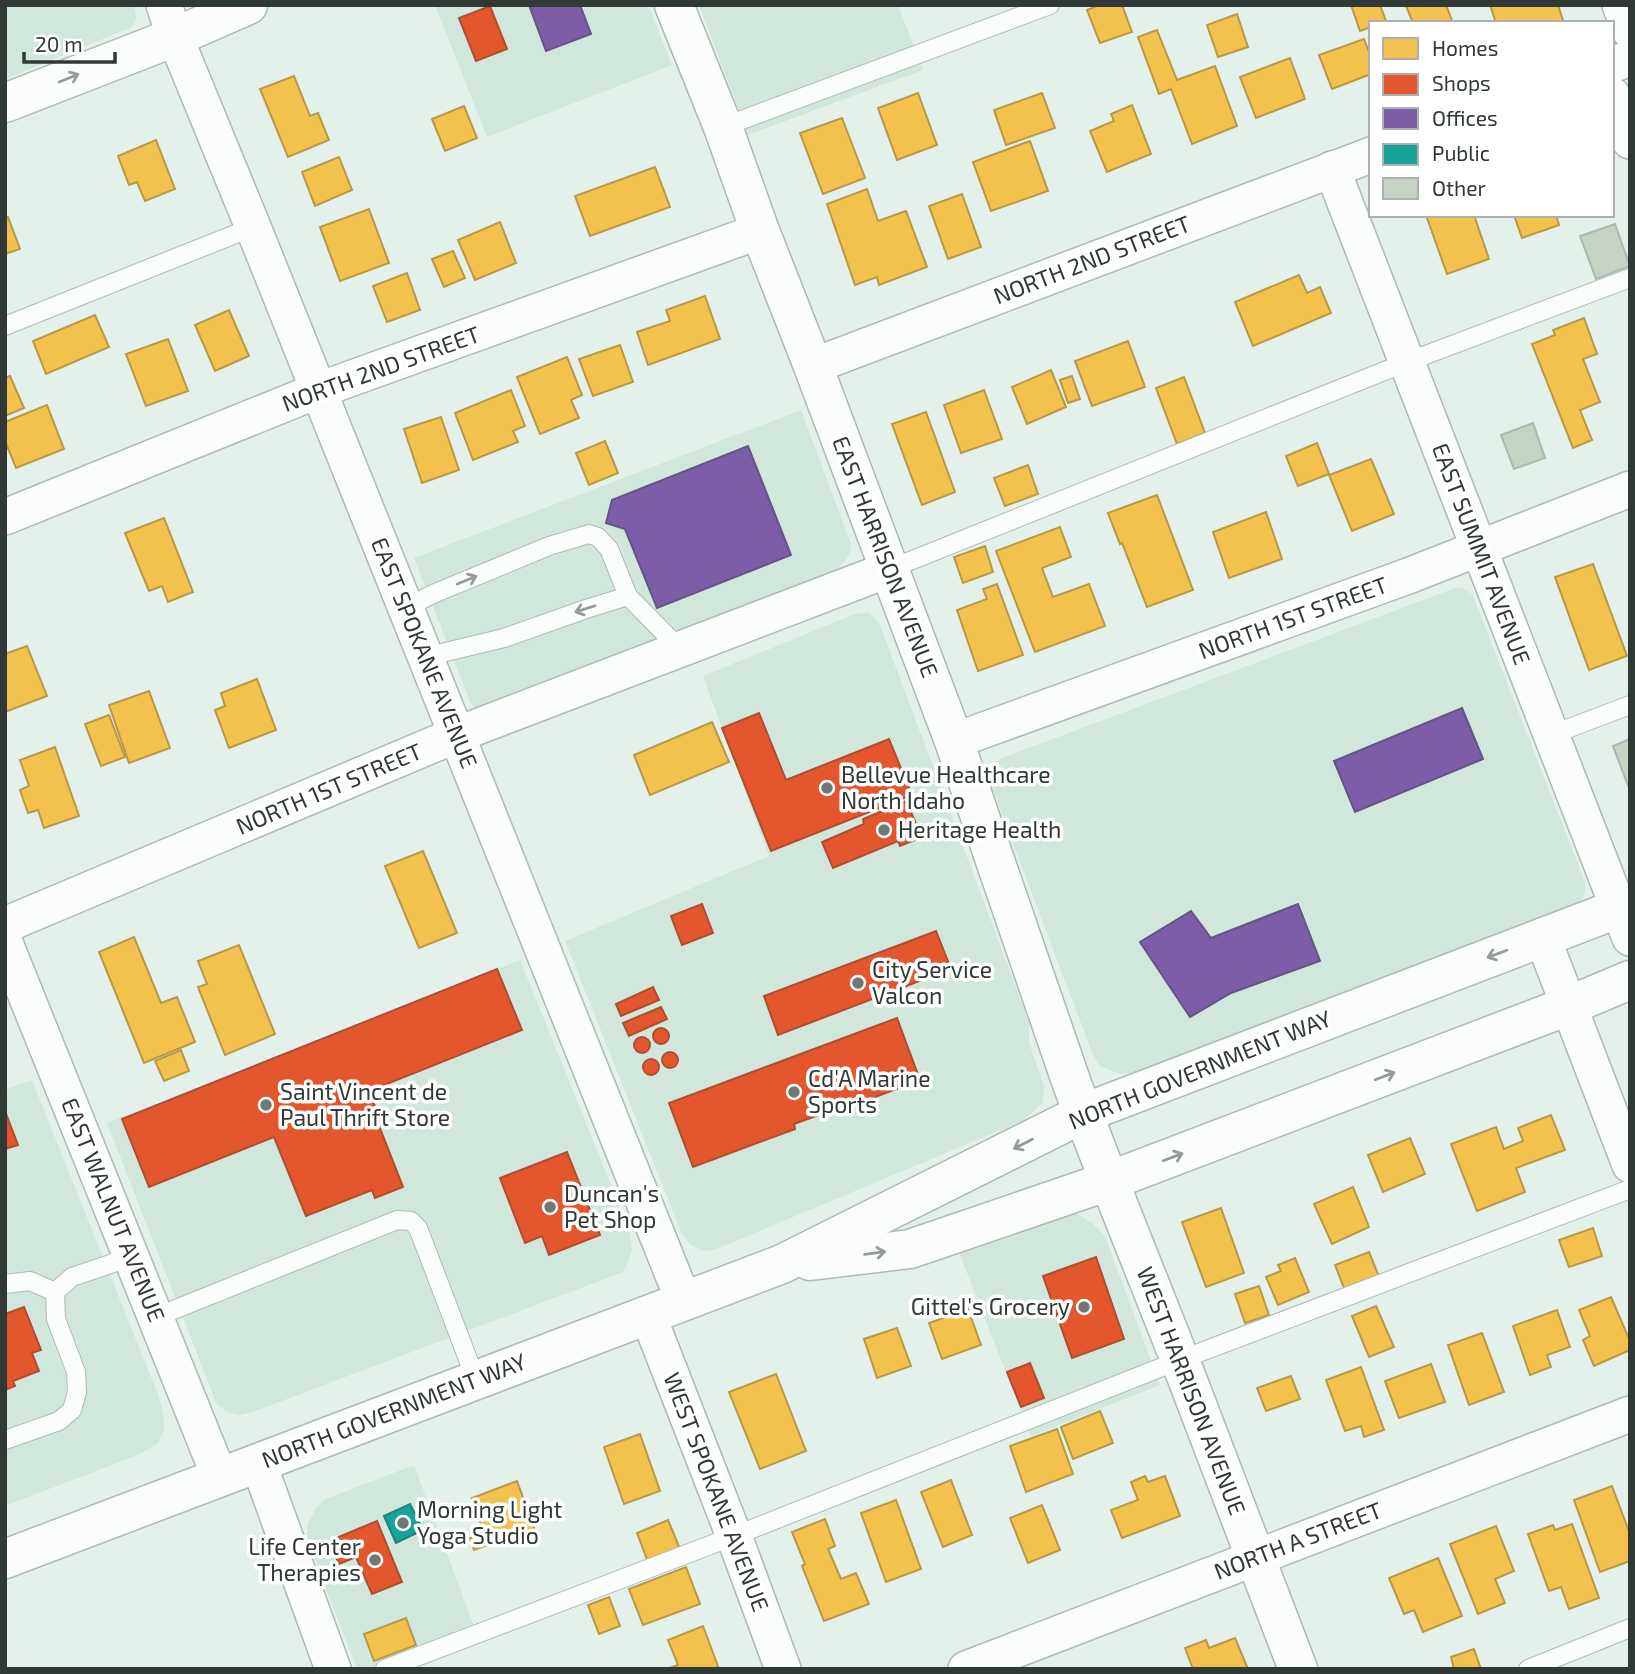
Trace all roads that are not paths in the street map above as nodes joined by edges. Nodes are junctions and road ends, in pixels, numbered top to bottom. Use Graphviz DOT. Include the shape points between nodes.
graph roads {
  1 [pos="248,5"];
  2 [pos="674,5"];
  3 [pos="1050,5"];
  4 [pos="1620,5"];
  5 [pos="169,21"];
  6 [pos="1630,32"];
  7 [pos="1614,100"];
  8 [pos="5,103"];
  9 [pos="723,127"];
  10 [pos="1630,141"];
  11 [pos="1369,156"];
  12 [pos="1332,169"];
  13 [pos="253,227"];
  14 [pos="760,231"];
  15 [pos="1630,278"];
  16 [pos="5,326"];
  17 [pos="1407,362"];
  18 [pos="813,366"];
  19 [pos="319,390"];
  20 [pos="1630,489"];
  21 [pos="5,517"];
  22 [pos="1478,548"];
  23 [pos="890,569"];
  24 [pos="628,596"];
  25 [pos="405,608"];
  26 [pos="680,649"];
  27 [pos="425,657"];
  28 [pos="1630,705"];
  29 [pos="456,735"];
  30 [pos="1551,735"];
  31 [pos="954,741"];
  32 [pos="1626,917"];
  33 [pos="5,925"];
  34 [pos="1542,936"];
  35 [pos="5,943"];
  36 [pos="1630,979"];
  37 [pos="1568,1006"];
  38 [pos="1084,1114"];
  39 [pos="1630,1165"];
  40 [pos="1109,1181"];
  41 [pos="1630,1189"];
  42 [pos="131,1257"];
  43 [pos="782,1264"];
  44 [pos="5,1284"];
  45 [pos="55,1292"];
  46 [pos="684,1302"];
  47 [pos="648,1315"];
  48 [pos="156,1317"];
  49 [pos="1180,1360"];
  50 [pos="476,1380"];
  51 [pos="1630,1414"];
  52 [pos="5,1440"];
  53 [pos="258,1462"];
  54 [pos="220,1478"];
  55 [pos="734,1536"];
  56 [pos="1255,1558"];
  57 [pos="5,1559"];
  58 [pos="1630,1628"];
  59 [pos="333,1669"];
  60 [pos="385,1669"];
  61 [pos="783,1669"];
  62 [pos="966,1669"];
  63 [pos="1298,1669"];
  64 [pos="1528,1669"];
  1 -- 5 [label="main road"];
  2 -- 9 [label="main road, EAST HARRISON AVENUE"];
  3 -- 9 [label="lane"];
  4 -- 6 [label="street"];
  8 -- 5 [label="main road, one-way"];
  5 -- 13 [label="street, EAST SPOKANE AVENUE"];
  7 -- 10 [label="street"];
  9 -- 14 [label="main road, EAST HARRISON AVENUE"];
  11 -- 12 [label="street, NORTH 2ND STREET"];
  12 -- 17 [label="street, EAST SUMMIT AVENUE"];
  12 -- 18 [label="street, NORTH 2ND STREET"];
  13 -- 16 [label="lane"];
  13 -- 19 [label="street, EAST SPOKANE AVENUE"];
  14 -- 18 [label="main road, EAST HARRISON AVENUE"];
  14 -- 19 [label="street, NORTH 2ND STREET"];
  15 -- 17 [label="lane"];
  17 -- 22 [label="street, EAST SUMMIT AVENUE"];
  17 -- 23 [label="lane"];
  18 -- 23 [label="main road, EAST HARRISON AVENUE"];
  19 -- 21 [label="street, NORTH 2ND STREET"];
  19 -- 25 [label="street, EAST SPOKANE AVENUE"];
  20 -- 22 [label="street, NORTH 1ST STREET"];
  22 -- 30 [label="street, EAST SUMMIT AVENUE"];
  22 -- 31 [label="street, NORTH 1ST STREET"];
  23 -- 26 [label="street, NORTH 1ST STREET"];
  23 -- 31 [label="main road, EAST HARRISON AVENUE"];
  25 -- 24 [label="lane, one-way" via="589,534 609,549"];
  24 -- 26 [label="lane"];
  24 -- 27 [label="lane, one-way" via="503,638"];
  25 -- 27 [label="street, EAST SPOKANE AVENUE"];
  26 -- 29 [label="street, NORTH 1ST STREET"];
  27 -- 29 [label="street, EAST SPOKANE AVENUE"];
  28 -- 30 [label="lane"];
  29 -- 33 [label="street, NORTH 1ST STREET"];
  29 -- 46 [label="street, EAST SPOKANE AVENUE"];
  30 -- 32 [label="street, EAST SUMMIT AVENUE"];
  31 -- 38 [label="main road, EAST HARRISON AVENUE"];
  32 -- 34 [label="main road, NORTH GOVERNMENT WAY"];
  34 -- 37 [label="street"];
  34 -- 38 [label="main road, NORTH GOVERNMENT WAY, one-way"];
  35 -- 42 [label="street, EAST WALNUT AVENUE"];
  36 -- 37 [label="main road, NORTH GOVERNMENT WAY"];
  37 -- 39 [label="street"];
  40 -- 37 [label="main road, NORTH GOVERNMENT WAY, one-way"];
  38 -- 40 [label="main road, WEST HARRISON AVENUE"];
  38 -- 43 [label="main road, NORTH GOVERNMENT WAY, one-way"];
  43 -- 40 [label="main road, NORTH GOVERNMENT WAY, one-way" via="910,1249"];
  40 -- 49 [label="main road, WEST HARRISON AVENUE"];
  41 -- 49 [label="lane"];
  42 -- 45 [label="lane" via="72,1277"];
  42 -- 48 [label="street, EAST WALNUT AVENUE"];
  43 -- 46 [label="main road, NORTH GOVERNMENT WAY"];
  44 -- 45 [label="lane" via="30,1281"];
  45 -- 52 [label="lane" via="56,1319 76,1372 72,1410 59,1421"];
  46 -- 47 [label="main road, NORTH GOVERNMENT WAY"];
  47 -- 50 [label="main road, NORTH GOVERNMENT WAY"];
  47 -- 55 [label="street, WEST SPOKANE AVENUE"];
  48 -- 50 [label="lane" via="397,1220 411,1221 418,1228"];
  48 -- 54 [label="street, EAST WALNUT AVENUE"];
  49 -- 55 [label="lane"];
  49 -- 56 [label="main road, WEST HARRISON AVENUE"];
  50 -- 53 [label="main road, NORTH GOVERNMENT WAY"];
  51 -- 56 [label="street, NORTH A STREET"];
  53 -- 54 [label="main road, NORTH GOVERNMENT WAY"];
  53 -- 59 [label="street"];
  54 -- 57 [label="main road, NORTH GOVERNMENT WAY"];
  55 -- 60 [label="lane"];
  55 -- 61 [label="street, WEST SPOKANE AVENUE"];
  56 -- 62 [label="street, NORTH A STREET"];
  56 -- 63 [label="main road, WEST HARRISON AVENUE"];
  58 -- 64 [label="lane"];
}
